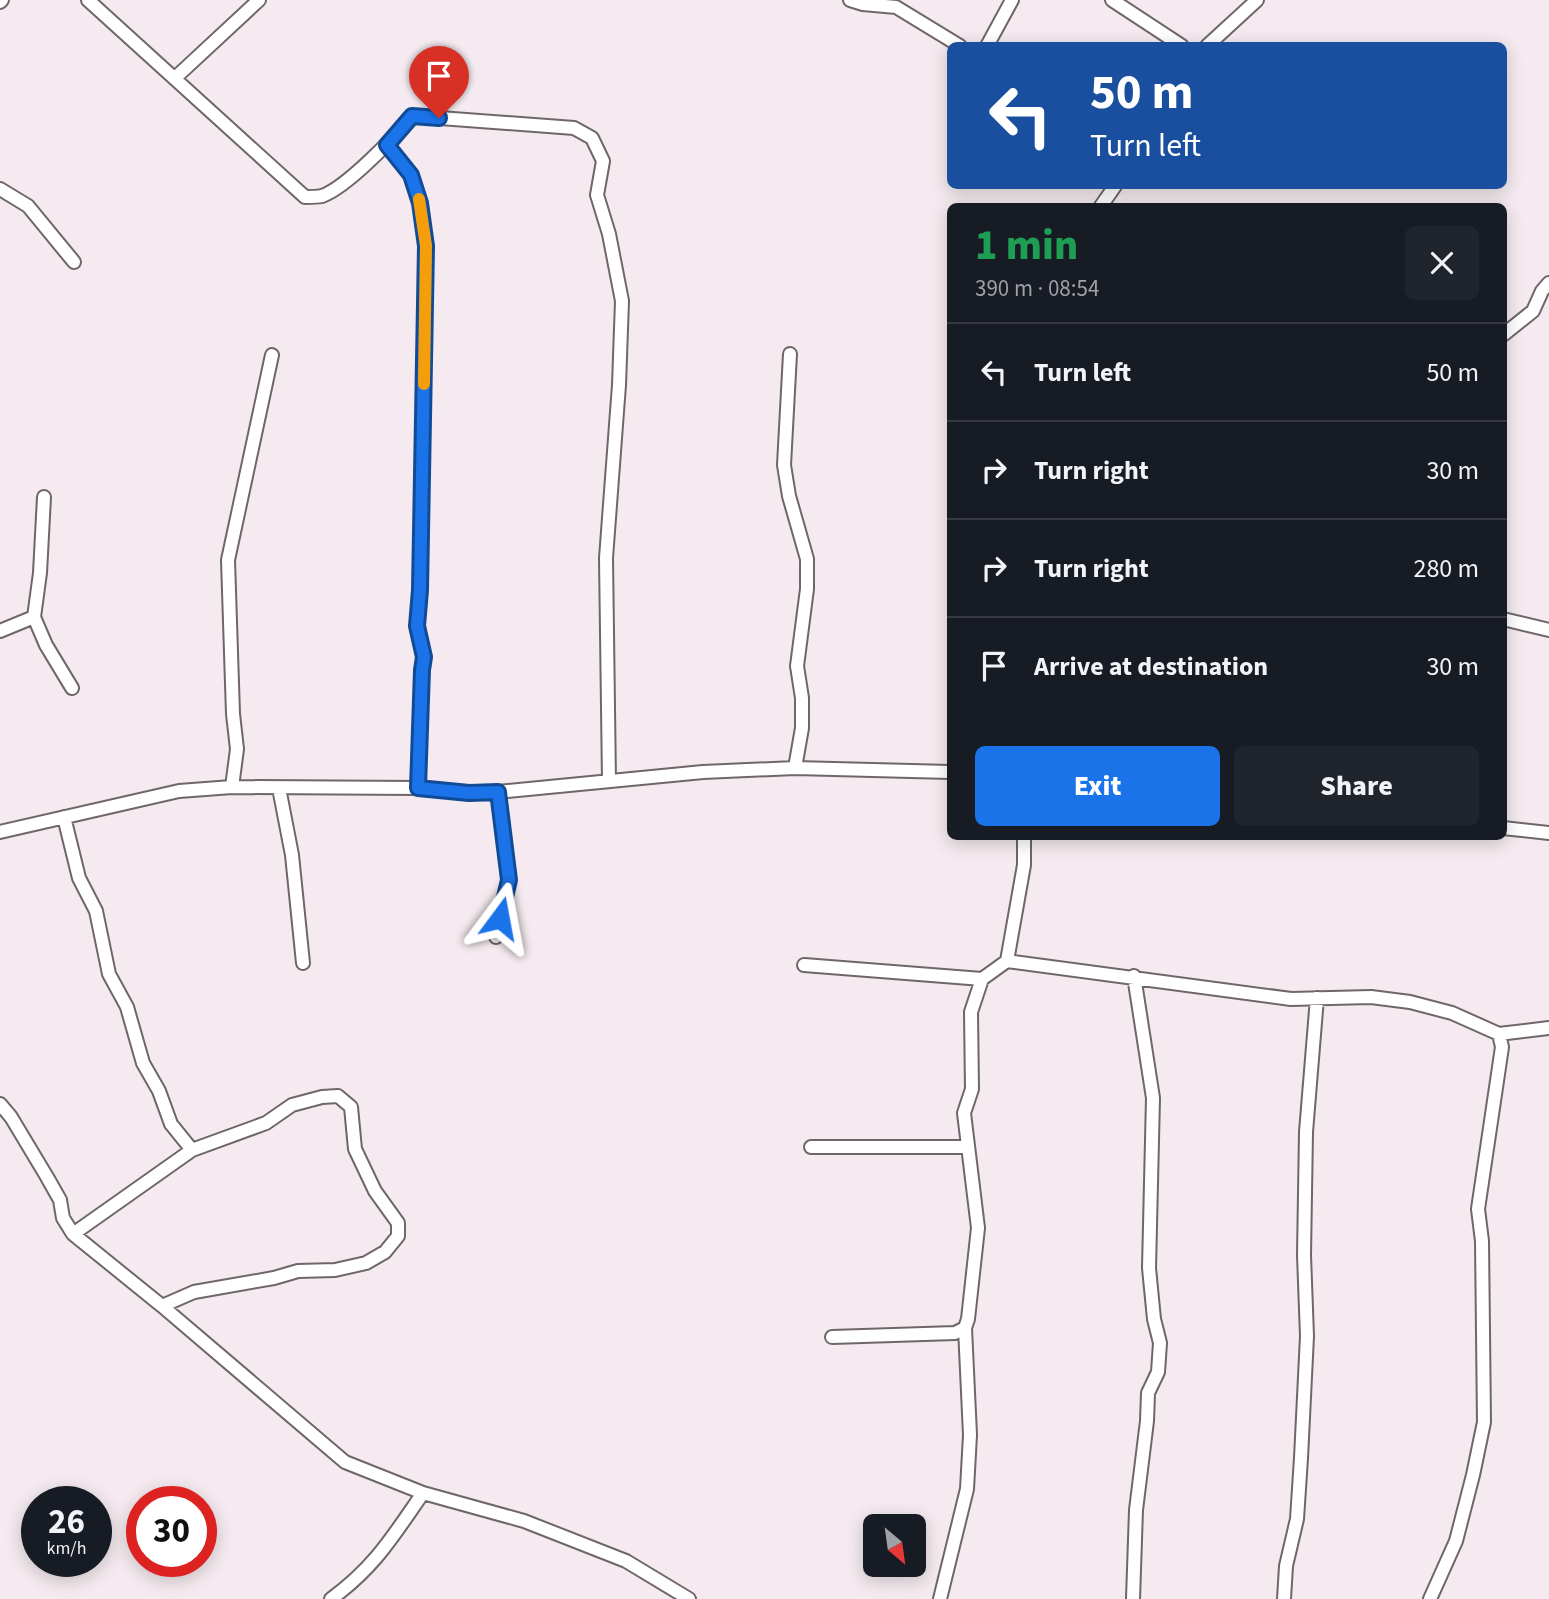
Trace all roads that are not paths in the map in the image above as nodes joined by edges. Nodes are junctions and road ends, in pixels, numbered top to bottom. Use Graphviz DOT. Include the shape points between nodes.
graph roads {
  1 [pos="88,0"];
  2 [pos="259,0"];
  3 [pos="850,0"];
  4 [pos="1012,0"];
  5 [pos="1112,0"];
  6 [pos="1256,0"];
  7 [pos="953,42"];
  8 [pos="989,42"];
  9 [pos="1176,42"];
  10 [pos="1211,42"];
  11 [pos="175,78"];
  12 [pos="387,145"];
  13 [pos="0,189"];
  14 [pos="74,262"];
  15 [pos="1549,283"];
  16 [pos="1507,332"];
  17 [pos="789,354"];
  18 [pos="272,355"];
  19 [pos="44,498"];
  20 [pos="34,617"];
  21 [pos="1507,620"];
  22 [pos="1549,630"];
  23 [pos="0,631"];
  24 [pos="72,688"];
  25 [pos="795,768"];
  26 [pos="947,772"];
  27 [pos="609,781"];
  28 [pos="232,787"];
  29 [pos="279,788"];
  30 [pos="418,788"];
  31 [pos="498,792"];
  32 [pos="64,817"];
  33 [pos="1507,828"];
  34 [pos="0,832"];
  35 [pos="1549,833"];
  36 [pos="1024,840"];
  37 [pos="496,937"];
  38 [pos="1007,961"];
  39 [pos="303,963"];
  40 [pos="804,965"];
  41 [pos="1134,976"];
  42 [pos="982,979"];
  43 [pos="1317,998"];
  44 [pos="1549,1028"];
  45 [pos="1499,1034"];
  46 [pos="0,1104"];
  47 [pos="811,1147"];
  48 [pos="967,1147"];
  49 [pos="192,1150"];
  50 [pos="73,1234"];
  51 [pos="162,1306"];
  52 [pos="965,1328"];
  53 [pos="832,1337"];
  54 [pos="423,1493"];
  55 [pos="331,1599"];
  56 [pos="689,1599"];
  57 [pos="940,1599"];
  58 [pos="1133,1599"];
  59 [pos="1284,1599"];
  60 [pos="1430,1599"];
  1 -- 11 [label="street"];
  2 -- 11 [label="street"];
  3 -- 7 [label="street" via="896,7"];
  4 -- 8 [label="street"];
  5 -- 9 [label="street"];
  6 -- 10 [label="street"];
  11 -- 12 [label="street" via="305,197 321,196 337,187"];
  12 -- 27 [label="street" via="412,116 574,128 592,138 603,160 597,195 622,301 606,558"];
  12 -- 30 [label="street" via="411,175 426,246 417,626 424,657"];
  13 -- 14 [label="street" via="28,206"];
  15 -- 16 [label="street" via="1533,311"];
  17 -- 25 [label="street" via="784,465 807,559 797,666 802,728"];
  18 -- 28 [label="street" via="228,560 237,748"];
  19 -- 20 [label="street"];
  20 -- 23 [label="street"];
  20 -- 24 [label="street"];
  21 -- 22 [label="street"];
  25 -- 26 [label="street"];
  25 -- 27 [label="street"];
  27 -- 31 [label="street"];
  28 -- 29 [label="street"];
  28 -- 32 [label="street" via="179,791"];
  29 -- 30 [label="street"];
  29 -- 39 [label="street" via="292,855"];
  30 -- 31 [label="street"];
  31 -- 37 [label="street" via="509,880"];
  32 -- 34 [label="street"];
  32 -- 49 [label="street" via="79,878 96,911 109,974 127,1007 143,1063 171,1124"];
  33 -- 35 [label="street"];
  36 -- 38 [label="street"];
  38 -- 41 [label="street"];
  38 -- 42 [label="street"];
  40 -- 42 [label="street"];
  41 -- 43 [label="street" via="1291,999"];
  41 -- 58 [label="street" via="1153,1098 1149,1268 1160,1343 1158,1372 1148,1393"];
  42 -- 48 [label="street" via="971,1012 972,1089 964,1113"];
  43 -- 45 [label="street" via="1410,1002 1452,1013"];
  43 -- 59 [label="street" via="1306,1132 1303,1417 1297,1519"];
  44 -- 45 [label="street"];
  45 -- 60 [label="street" via="1502,1047 1478,1209 1484,1422 1456,1541"];
  46 -- 50 [label="street" via="60,1200 63,1218"];
  47 -- 48 [label="street"];
  48 -- 52 [label="street" via="978,1228"];
  49 -- 50 [label="street"];
  49 -- 51 [label="street" via="266,1123 292,1105 338,1096 351,1107 355,1149 375,1191 398,1223 398,1236 385,1252 366,1263 194,1292"];
  50 -- 51 [label="street"];
  51 -- 54 [label="street" via="345,1462"];
  52 -- 53 [label="street" via="955,1333"];
  52 -- 57 [label="street" via="970,1435 967,1489"];
  54 -- 55 [label="street" via="379,1557"];
  54 -- 56 [label="street" via="524,1521 601,1551"];
}
